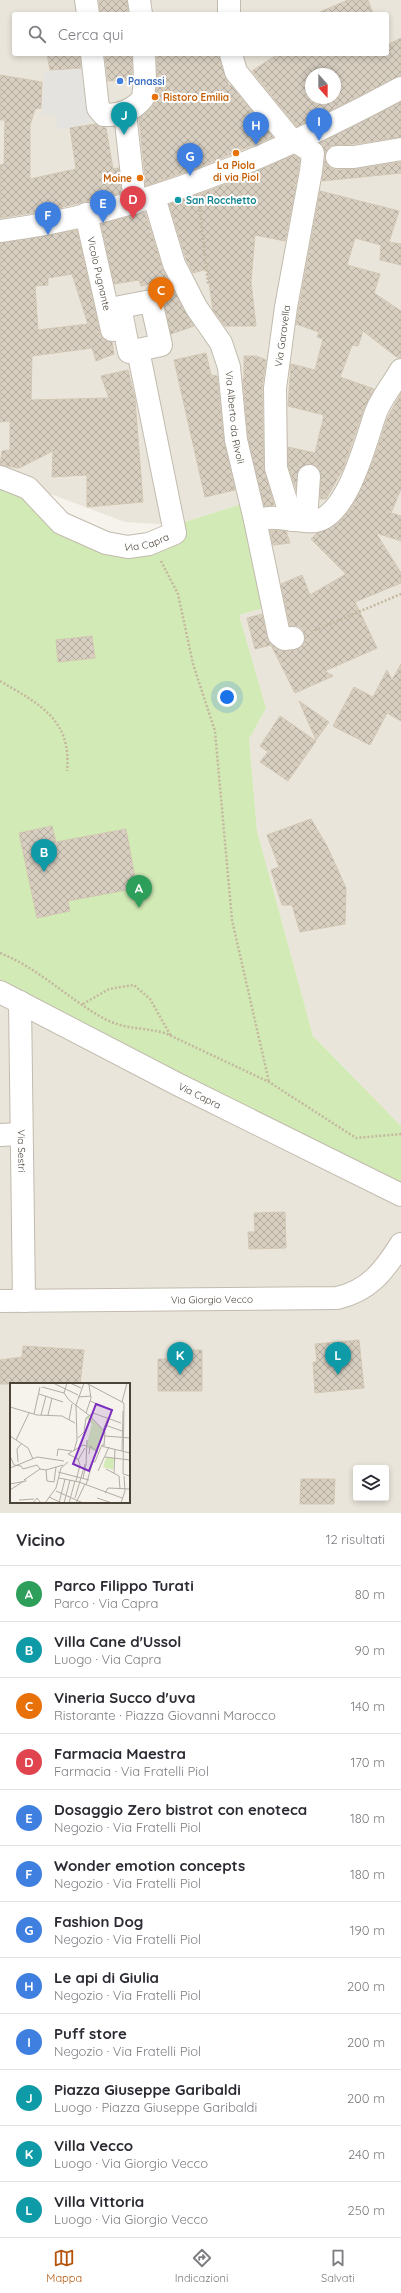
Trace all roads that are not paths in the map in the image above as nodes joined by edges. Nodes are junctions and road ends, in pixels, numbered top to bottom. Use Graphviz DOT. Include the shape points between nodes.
graph roads {
  1 [pos="86,0"];
  2 [pos="139,0"];
  3 [pos="229,0"];
  4 [pos="88,12"];
  5 [pos="141,12"];
  6 [pos="229,12"];
  7 [pos="92,56"];
  8 [pos="144,56"];
  9 [pos="232,56"];
  10 [pos="401,88"];
  11 [pos="125,112"];
  12 [pos="294,141"];
  13 [pos="401,149"];
  14 [pos="324,155"];
  15 [pos="145,200"];
  16 [pos="86,214"];
  17 [pos="0,231"];
  18 [pos="113,334"];
  19 [pos="138,350"];
  20 [pos="401,370"];
  21 [pos="310,476"];
  22 [pos="0,477"];
  23 [pos="255,520"];
  24 [pos="299,520"];
  25 [pos="293,638"];
  26 [pos="0,992"];
  27 [pos="20,1002"];
  28 [pos="11,1134"];
  29 [pos="401,1195"];
  30 [pos="401,1244"];
  31 [pos="0,1301"];
  32 [pos="24,1301"];
  1 -- 4 [label="street"];
  2 -- 5 [label="street"];
  3 -- 6 [label="street"];
  7 -- 11 [label="street" via="100,112 104,115"];
  8 -- 11 [label="street" via="143,98"];
  9 -- 12 [label="street" via="236,72"];
  10 -- 12 [label="street"];
  11 -- 15 [label="street, Via Alberto da Rivoli"];
  12 -- 14 [label="street"];
  12 -- 15 [label="street" via="212,176"];
  13 -- 14 [label="street" via="354,157"];
  14 -- 24 [label="street, Via Garavella" via="312,171 286,307 275,388 276,468"];
  15 -- 16 [label="street"];
  15 -- 23 [label="street, Via Alberto da Rivoli" via="196,307 221,343 229,367 236,440"];
  16 -- 17 [label="street"];
  16 -- 18 [label="street, Vicolo Pugnante"];
  19 -- 22 [label="street, Via Capra" via="175,533 149,544 128,548 99,540 61,523 28,488"];
  20 -- 24 [label="street" via="378,408 346,492 321,519"];
  21 -- 24 [label="street"];
  23 -- 24 [label="street"];
  23 -- 25 [label="street, Via Alberto da Rivoli" via="279,635 284,639"];
  26 -- 27 [label="street, Via Capra"];
  27 -- 28 [label="street, Via Sestri"];
  27 -- 29 [label="street, Via Capra" via="177,1084"];
  28 -- 32 [label="street, Via Sestri"];
  30 -- 32 [label="street, Via Giorgio Vecco" via="378,1277 360,1290 337,1298"];
  31 -- 32 [label="street, Via Giorgio Vecco"];
}
